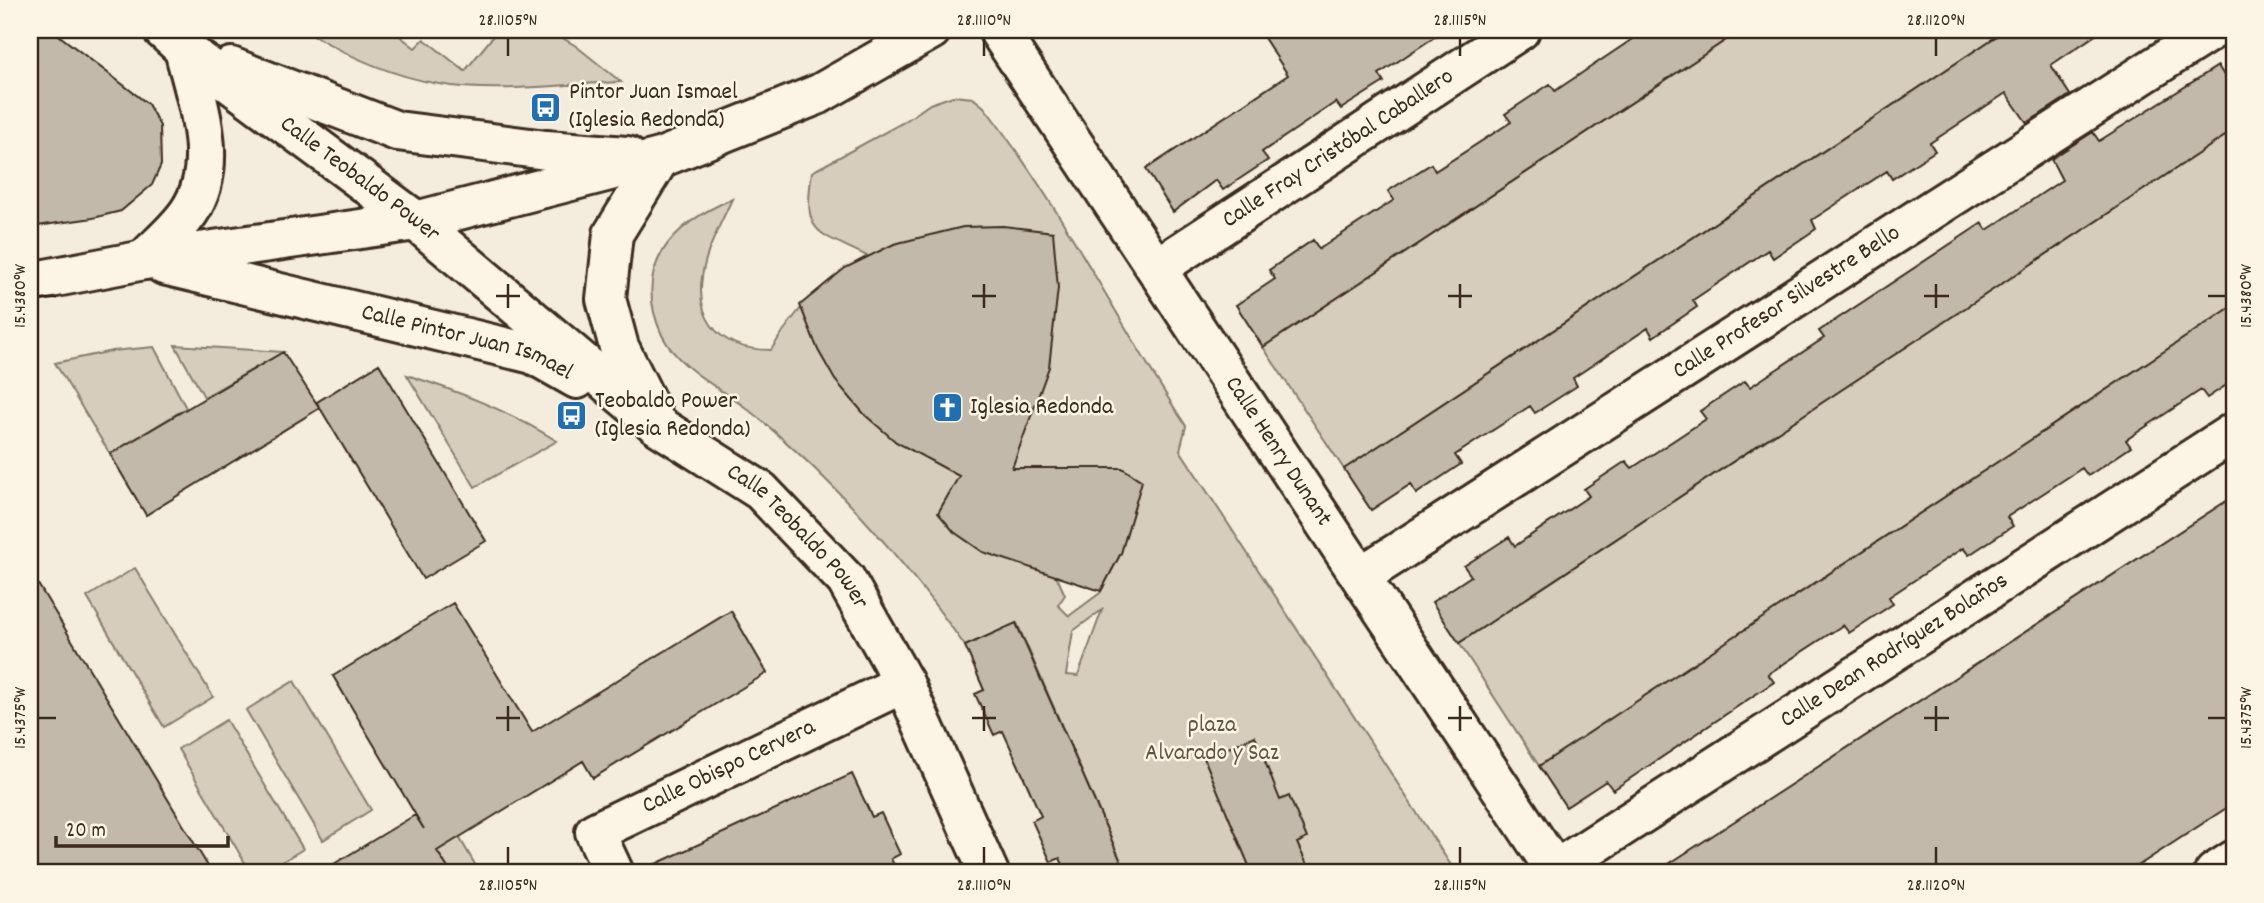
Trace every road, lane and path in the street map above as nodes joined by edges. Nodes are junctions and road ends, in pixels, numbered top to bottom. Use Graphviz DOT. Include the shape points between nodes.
graph roads {
  1 [pos="931,30"];
  2 [pos="998,30"];
  3 [pos="1520,30"];
  4 [pos="2212,30"];
  5 [pos="174,39"];
  6 [pos="660,158"];
  7 [pos="416,221"];
  8 [pos="144,260"];
  9 [pos="1157,268"];
  10 [pos="30,282"];
  11 [pos="657,425"];
  12 [pos="2234,432"];
  13 [pos="1361,576"];
  14 [pos="904,683"];
  15 [pos="2234,860"];
  16 [pos="1556,871"];
  17 [pos="614,873"];
  18 [pos="989,873"];
  19 [pos="2214,873"];
  1 -- 6 [label="street, Calle Pintor Juan Ismael" via="819,94"];
  2 -- 9 [label="street, Calle Henry Dunant"];
  3 -- 9 [label="street, Calle Fray Cristóbal Caballero"];
  4 -- 13 [label="street, Calle Profesor Silvestre Bello"];
  5 -- 6 [label="street, Calle Pintor Juan Ismael" via="397,131 546,150"];
  5 -- 7 [label="street, Calle Teobaldo Power"];
  5 -- 8 [label="street" via="206,143 203,178 190,212"];
  6 -- 7 [label="street, Calle Pintor Juan Ismael"];
  6 -- 11 [label="street" via="614,234 606,299 619,347"];
  7 -- 8 [label="street, Calle Pintor Juan Ismael"];
  7 -- 11 [label="street, Calle Teobaldo Power"];
  8 -- 10 [label="street, Calle Pintor Juan Ismael"];
  8 -- 11 [label="street, Calle Pintor Juan Ismael" via="533,354"];
  9 -- 13 [label="street, Calle Henry Dunant"];
  11 -- 14 [label="street, Calle Teobaldo Power" via="761,491 846,580"];
  12 -- 16 [label="street, Calle Dean Rodríguez Bolaños"];
  13 -- 16 [label="street, Calle Henry Dunant"];
  14 -- 17 [label="street, Calle Obispo Cervera" via="595,832"];
  14 -- 18 [label="street, Calle Teobaldo Power"];
  15 -- 19 [label="street"];
}
